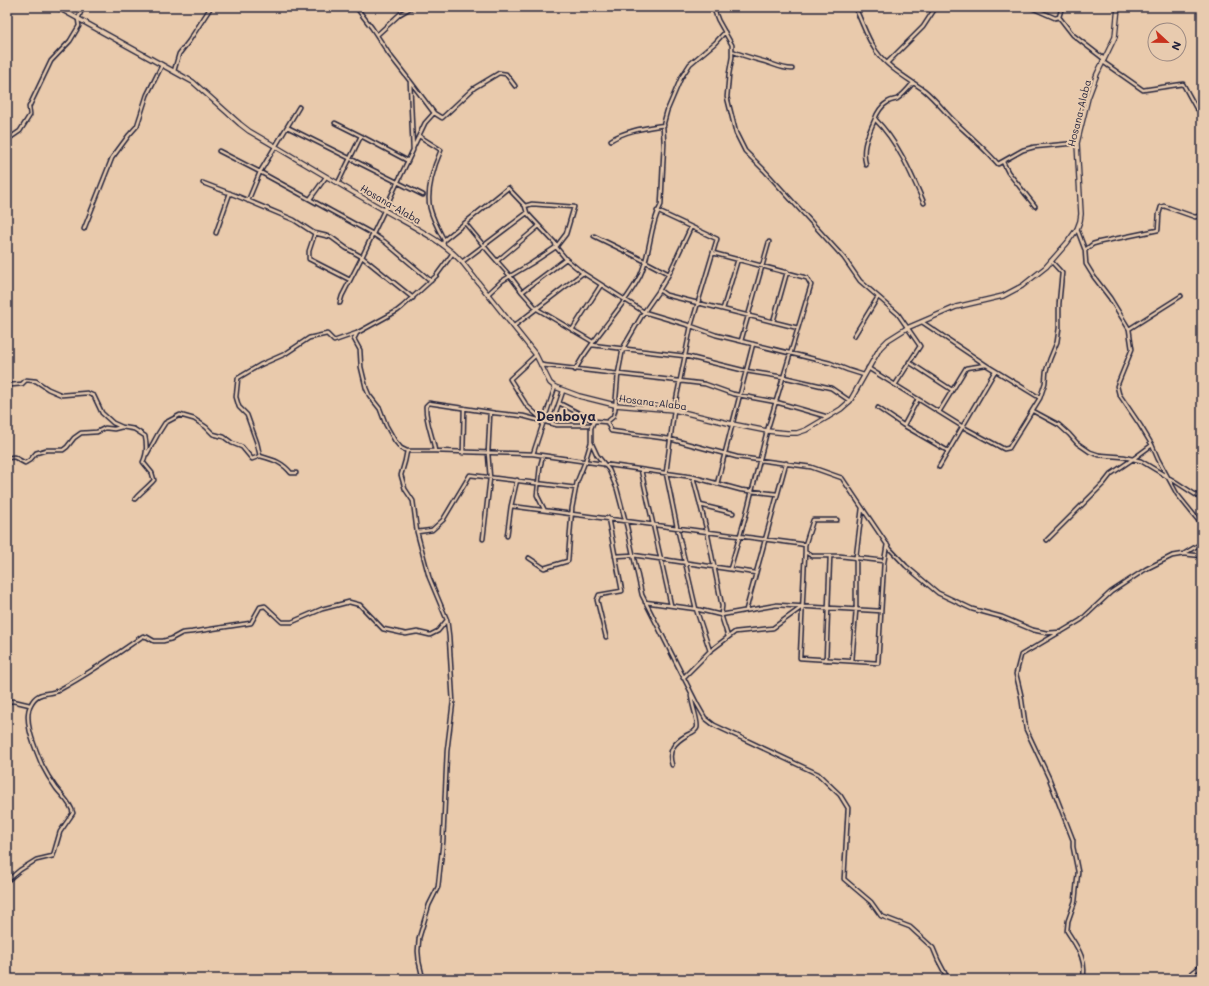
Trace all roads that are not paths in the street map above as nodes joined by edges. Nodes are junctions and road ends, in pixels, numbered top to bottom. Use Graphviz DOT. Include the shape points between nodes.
graph roads {
  1 [pos="57,7"];
  2 [pos="83,7"];
  3 [pos="211,7"];
  4 [pos="356,7"];
  5 [pos="412,7"];
  6 [pos="713,7"];
  7 [pos="855,7"];
  8 [pos="936,7"];
  9 [pos="1030,7"];
  10 [pos="1062,7"];
  11 [pos="1118,7"];
  12 [pos="1059,17"];
  13 [pos="78,19"];
  14 [pos="725,32"];
  15 [pos="377,35"];
  16 [pos="732,51"];
  17 [pos="1104,60"];
  18 [pos="887,63"];
  19 [pos="162,65"];
  20 [pos="792,69"];
  21 [pos="174,71"];
  22 [pos="410,81"];
  23 [pos="913,83"];
  24 [pos="515,86"];
  25 [pos="299,107"];
  26 [pos="434,113"];
  27 [pos="1202,113"];
  28 [pos="875,120"];
  29 [pos="336,123"];
  30 [pos="664,125"];
  31 [pos="287,127"];
  32 [pos="361,136"];
  33 [pos="419,136"];
  34 [pos="7,140"];
  35 [pos="612,140"];
  36 [pos="1077,143"];
  37 [pos="275,146"];
  38 [pos="413,150"];
  39 [pos="219,151"];
  40 [pos="350,159"];
  41 [pos="408,161"];
  42 [pos="1003,162"];
  43 [pos="866,165"];
  44 [pos="260,172"];
  45 [pos="326,176"];
  46 [pos="203,183"];
  47 [pos="338,183"];
  48 [pos="397,183"];
  49 [pos="230,193"];
  50 [pos="423,195"];
  51 [pos="310,199"];
  52 [pos="248,201"];
  53 [pos="924,203"];
  54 [pos="525,206"];
  55 [pos="1035,206"];
  56 [pos="384,210"];
  57 [pos="658,211"];
  58 [pos="527,212"];
  59 [pos="1202,214"];
  60 [pos="465,223"];
  61 [pos="539,226"];
  62 [pos="691,228"];
  63 [pos="84,229"];
  64 [pos="1077,229"];
  65 [pos="216,233"];
  66 [pos="315,233"];
  67 [pos="373,234"];
  68 [pos="594,236"];
  69 [pos="444,240"];
  70 [pos="769,242"];
  71 [pos="442,245"];
  72 [pos="484,246"];
  73 [pos="556,247"];
  74 [pos="1085,250"];
  75 [pos="454,253"];
  76 [pos="713,253"];
  77 [pos="362,257"];
  78 [pos="566,259"];
  79 [pos="738,259"];
  80 [pos="497,261"];
  81 [pos="1051,261"];
  82 [pos="462,262"];
  83 [pos="646,262"];
  84 [pos="762,266"];
  85 [pos="787,272"];
  86 [pos="583,273"];
  87 [pos="669,274"];
  88 [pos="510,276"];
  89 [pos="350,280"];
  90 [pos="431,281"];
  91 [pos="601,285"];
  92 [pos="660,290"];
  93 [pos="522,292"];
  94 [pos="488,294"];
  95 [pos="1181,296"];
  96 [pos="878,297"];
  97 [pos="413,298"];
  98 [pos="626,300"];
  99 [pos="698,303"];
  100 [pos="340,304"];
  101 [pos="537,309"];
  102 [pos="723,309"];
  103 [pos="644,312"];
  104 [pos="748,316"];
  105 [pos="921,321"];
  106 [pos="773,322"];
  107 [pos="514,326"];
  108 [pos="691,326"];
  109 [pos="798,328"];
  110 [pos="907,328"];
  111 [pos="1129,329"];
  112 [pos="572,330"];
  113 [pos="357,333"];
  114 [pos="854,336"];
  115 [pos="741,341"];
  116 [pos="592,344"];
  117 [pos="753,344"];
  118 [pos="623,348"];
  119 [pos="791,352"];
  120 [pos="536,355"];
  121 [pos="685,356"];
  122 [pos="909,362"];
  123 [pos="541,365"];
  124 [pos="986,365"];
  125 [pos="868,368"];
  126 [pos="575,370"];
  127 [pos="746,371"];
  128 [pos="995,371"];
  129 [pos="618,374"];
  130 [pos="864,374"];
  131 [pos="783,377"];
  132 [pos="680,381"];
  133 [pos="7,382"];
  134 [pos="894,385"];
  135 [pos="555,388"];
  136 [pos="952,390"];
  137 [pos="563,391"];
  138 [pos="739,396"];
  139 [pos="1040,398"];
  140 [pos="918,399"];
  141 [pos="850,401"];
  142 [pos="776,402"];
  143 [pos="559,403"];
  144 [pos="615,406"];
  145 [pos="464,408"];
  146 [pos="878,408"];
  147 [pos="674,410"];
  148 [pos="1033,410"];
  149 [pos="490,412"];
  150 [pos="939,412"];
  151 [pos="828,417"];
  152 [pos="544,422"];
  153 [pos="594,422"];
  154 [pos="607,422"];
  155 [pos="552,424"];
  156 [pos="732,424"];
  157 [pos="592,425"];
  158 [pos="904,425"];
  159 [pos="963,426"];
  160 [pos="122,427"];
  161 [pos="767,431"];
  162 [pos="670,439"];
  163 [pos="591,442"];
  164 [pos="1152,444"];
  165 [pos="407,451"];
  166 [pos="435,451"];
  167 [pos="948,451"];
  168 [pos="463,453"];
  169 [pos="488,453"];
  170 [pos="533,454"];
  171 [pos="725,454"];
  172 [pos="146,456"];
  173 [pos="260,456"];
  174 [pos="543,456"];
  175 [pos="7,458"];
  176 [pos="1133,459"];
  177 [pos="760,460"];
  178 [pos="585,462"];
  179 [pos="604,464"];
  180 [pos="786,464"];
  181 [pos="939,467"];
  182 [pos="641,470"];
  183 [pos="296,473"];
  184 [pos="666,473"];
  185 [pos="490,477"];
  186 [pos="694,477"];
  187 [pos="1168,477"];
  188 [pos="517,480"];
  189 [pos="537,483"];
  190 [pos="717,484"];
  191 [pos="576,488"];
  192 [pos="752,491"];
  193 [pos="777,494"];
  194 [pos="135,499"];
  195 [pos="1202,499"];
  196 [pos="700,505"];
  197 [pos="511,506"];
  198 [pos="862,508"];
  199 [pos="544,510"];
  200 [pos="572,513"];
  201 [pos="733,513"];
  202 [pos="608,518"];
  203 [pos="626,520"];
  204 [pos="837,520"];
  205 [pos="653,524"];
  206 [pos="1202,525"];
  207 [pos="677,527"];
  208 [pos="706,531"];
  209 [pos="418,532"];
  210 [pos="507,536"];
  211 [pos="739,536"];
  212 [pos="483,539"];
  213 [pos="765,540"];
  214 [pos="1047,540"];
  215 [pos="1202,543"];
  216 [pos="887,544"];
  217 [pos="805,546"];
  218 [pos="805,552"];
  219 [pos="1184,554"];
  220 [pos="633,555"];
  221 [pos="615,556"];
  222 [pos="830,556"];
  223 [pos="1202,556"];
  224 [pos="856,557"];
  225 [pos="529,558"];
  226 [pos="661,559"];
  227 [pos="884,561"];
  228 [pos="685,563"];
  229 [pos="714,567"];
  230 [pos="730,569"];
  231 [pos="756,573"];
  232 [pos="645,602"];
  233 [pos="671,605"];
  234 [pos="802,607"];
  235 [pos="828,608"];
  236 [pos="696,609"];
  237 [pos="746,610"];
  238 [pos="856,610"];
  239 [pos="881,611"];
  240 [pos="721,615"];
  241 [pos="447,620"];
  242 [pos="1061,632"];
  243 [pos="728,637"];
  244 [pos="606,638"];
  245 [pos="710,651"];
  246 [pos="826,660"];
  247 [pos="852,661"];
  248 [pos="683,678"];
  249 [pos="691,694"];
  250 [pos="7,702"];
  251 [pos="30,705"];
  252 [pos="672,764"];
  253 [pos="7,881"];
  254 [pos="1202,965"];
  255 [pos="423,979"];
  256 [pos="948,979"];
  257 [pos="1083,979"];
  258 [pos="1185,979"];
  1 -- 13 [label="main road, Hosana-Alaba"];
  2 -- 13 [label="street"];
  3 -- 21 [label="street" via="179,54"];
  4 -- 15 [label="street"];
  5 -- 15 [label="street" via="400,14"];
  6 -- 14 [label="street"];
  7 -- 18 [label="street" via="868,38 876,52"];
  8 -- 18 [label="street" via="923,27"];
  9 -- 12 [label="street" via="1055,18"];
  10 -- 12 [label="street"];
  11 -- 17 [label="main road, Hosana-Alaba" via="1115,37"];
  12 -- 17 [label="street" via="1073,35"];
  13 -- 19 [label="main road, Hosana-Alaba"];
  13 -- 34 [label="street" via="79,26 70,41 51,61 43,76 29,107 30,115 20,131"];
  14 -- 16 [label="street" via="732,45"];
  14 -- 30 [label="street" via="690,64 680,78"];
  15 -- 22 [label="street"];
  16 -- 20 [label="street" via="785,69"];
  16 -- 96 [label="street" via="727,97 736,133 745,151 844,258 860,281"];
  17 -- 27 [label="street" via="1143,90 1183,84 1196,108"];
  17 -- 36 [label="main road, Hosana-Alaba" via="1088,98"];
  18 -- 23 [label="street"];
  19 -- 21 [label="main road, Hosana-Alaba"];
  19 -- 63 [label="street" via="146,95 137,126 112,158"];
  21 -- 37 [label="main road, Hosana-Alaba" via="202,89 240,124"];
  22 -- 26 [label="street"];
  22 -- 38 [label="street"];
  23 -- 28 [label="street" via="895,100 888,102 876,115"];
  23 -- 42 [label="street" via="998,164"];
  24 -- 26 [label="street" via="506,74 500,73 474,88 442,118"];
  25 -- 31 [label="street"];
  26 -- 33 [label="street" via="425,123"];
  28 -- 43 [label="street" via="864,149"];
  28 -- 53 [label="street" via="892,139 910,169"];
  29 -- 32 [label="street"];
  30 -- 35 [label="street" via="642,128 619,135"];
  30 -- 57 [label="street" via="661,205"];
  31 -- 37 [label="street"];
  31 -- 40 [label="street"];
  32 -- 40 [label="street"];
  32 -- 41 [label="street"];
  33 -- 38 [label="street"];
  33 -- 69 [label="street" via="441,150 434,165 430,206"];
  36 -- 42 [label="street" via="1034,146"];
  36 -- 64 [label="main road, Hosana-Alaba" via="1081,214"];
  37 -- 44 [label="street"];
  37 -- 45 [label="main road, Hosana-Alaba"];
  38 -- 41 [label="street"];
  39 -- 44 [label="street"];
  40 -- 47 [label="street"];
  40 -- 48 [label="street"];
  41 -- 48 [label="street"];
  42 -- 55 [label="street"];
  44 -- 51 [label="street"];
  44 -- 52 [label="street"];
  45 -- 47 [label="main road, Hosana-Alaba"];
  45 -- 51 [label="street"];
  46 -- 49 [label="street"];
  47 -- 56 [label="main road, Hosana-Alaba"];
  48 -- 50 [label="street"];
  48 -- 56 [label="street"];
  49 -- 52 [label="street"];
  49 -- 65 [label="street"];
  51 -- 67 [label="street"];
  52 -- 66 [label="street" via="294,220"];
  54 -- 58 [label="street"];
  54 -- 60 [label="street" via="508,188"];
  54 -- 73 [label="street" via="532,204 574,207 566,234"];
  56 -- 67 [label="street"];
  56 -- 71 [label="main road, Hosana-Alaba"];
  57 -- 62 [label="street"];
  57 -- 83 [label="street"];
  58 -- 61 [label="street"];
  58 -- 72 [label="street"];
  59 -- 74 [label="street" via="1195,217 1164,206 1161,207 1159,214 1158,230 1100,242"];
  60 -- 69 [label="street"];
  60 -- 72 [label="street"];
  61 -- 73 [label="street"];
  61 -- 80 [label="street"];
  62 -- 76 [label="street" via="716,239"];
  62 -- 87 [label="street"];
  64 -- 74 [label="street"];
  64 -- 81 [label="main road, Hosana-Alaba"];
  66 -- 77 [label="street" via="331,237"];
  66 -- 89 [label="street" via="309,259"];
  67 -- 77 [label="street"];
  67 -- 90 [label="street"];
  68 -- 83 [label="street"];
  69 -- 71 [label="street"];
  70 -- 84 [label="street"];
  71 -- 75 [label="main road, Hosana-Alaba"];
  72 -- 80 [label="street"];
  72 -- 82 [label="street"];
  73 -- 78 [label="street"];
  73 -- 88 [label="street"];
  74 -- 111 [label="street" via="1086,264"];
  75 -- 82 [label="main road, Hosana-Alaba"];
  75 -- 90 [label="street"];
  76 -- 79 [label="street"];
  76 -- 99 [label="street"];
  77 -- 89 [label="street"];
  77 -- 97 [label="street"];
  78 -- 86 [label="street"];
  78 -- 93 [label="street"];
  79 -- 84 [label="street"];
  79 -- 102 [label="street"];
  80 -- 88 [label="street"];
  81 -- 105 [label="main road, Hosana-Alaba" via="1022,286 1003,296 956,307"];
  81 -- 139 [label="street" via="1062,273 1059,328"];
  82 -- 94 [label="main road, Hosana-Alaba"];
  83 -- 87 [label="street"];
  83 -- 98 [label="street"];
  84 -- 85 [label="street"];
  84 -- 104 [label="street"];
  85 -- 106 [label="street"];
  85 -- 109 [label="street" via="807,278 811,285"];
  86 -- 91 [label="street"];
  86 -- 101 [label="street"];
  87 -- 92 [label="street"];
  88 -- 93 [label="street"];
  88 -- 94 [label="street"];
  89 -- 100 [label="street"];
  90 -- 97 [label="street"];
  91 -- 98 [label="street"];
  91 -- 112 [label="street"];
  92 -- 99 [label="street" via="666,296"];
  92 -- 103 [label="street"];
  93 -- 101 [label="street"];
  94 -- 107 [label="main road, Hosana-Alaba"];
  95 -- 111 [label="street"];
  96 -- 110 [label="street" via="898,314"];
  96 -- 114 [label="street"];
  97 -- 113 [label="street" via="397,311"];
  98 -- 103 [label="street"];
  98 -- 116 [label="street"];
  99 -- 102 [label="street"];
  99 -- 108 [label="street"];
  101 -- 107 [label="street"];
  101 -- 112 [label="street"];
  102 -- 104 [label="street"];
  103 -- 108 [label="street"];
  103 -- 118 [label="street"];
  104 -- 106 [label="street"];
  104 -- 115 [label="street"];
  105 -- 110 [label="main road, Hosana-Alaba"];
  105 -- 124 [label="street"];
  106 -- 109 [label="street"];
  107 -- 120 [label="main road, Hosana-Alaba"];
  108 -- 115 [label="street"];
  108 -- 121 [label="street"];
  109 -- 119 [label="street"];
  110 -- 122 [label="street" via="920,346"];
  110 -- 125 [label="main road, Hosana-Alaba" via="880,348"];
  111 -- 164 [label="street" via="1132,349 1117,386 1119,394"];
  112 -- 116 [label="street"];
  113 -- 165 [label="street" via="354,339 360,350 366,388 380,409 395,441 400,448"];
  113 -- 173 [label="street" via="334,341 327,334 309,338 285,354 238,378 236,397 239,407 247,416"];
  115 -- 117 [label="street"];
  116 -- 118 [label="street"];
  116 -- 126 [label="street"];
  117 -- 119 [label="street"];
  117 -- 127 [label="street"];
  118 -- 121 [label="street"];
  118 -- 129 [label="street"];
  119 -- 130 [label="street"];
  119 -- 131 [label="street"];
  120 -- 123 [label="main road, Hosana-Alaba"];
  120 -- 152 [label="street" via="510,379 528,406"];
  121 -- 127 [label="street"];
  121 -- 132 [label="street"];
  122 -- 134 [label="street"];
  122 -- 136 [label="street"];
  123 -- 126 [label="street"];
  123 -- 135 [label="main road, Hosana-Alaba"];
  124 -- 128 [label="street"];
  124 -- 136 [label="street" via="966,368"];
  125 -- 130 [label="main road, Hosana-Alaba"];
  125 -- 134 [label="street"];
  126 -- 129 [label="street"];
  127 -- 131 [label="street"];
  127 -- 138 [label="street"];
  128 -- 139 [label="street"];
  128 -- 159 [label="street"];
  129 -- 132 [label="street"];
  129 -- 144 [label="street"];
  130 -- 141 [label="main road, Hosana-Alaba"];
  131 -- 141 [label="street" via="831,388"];
  131 -- 142 [label="street"];
  132 -- 138 [label="street" via="705,384"];
  132 -- 147 [label="street"];
  133 -- 160 [label="street" via="11,385 22,384 26,380 36,381 62,395 87,393 94,396 102,413"];
  134 -- 140 [label="street"];
  135 -- 137 [label="main road, Hosana-Alaba"];
  135 -- 152 [label="street"];
  136 -- 150 [label="street"];
  137 -- 143 [label="street"];
  137 -- 144 [label="main road, Hosana-Alaba"];
  138 -- 142 [label="street"];
  138 -- 156 [label="street"];
  139 -- 148 [label="street"];
  140 -- 150 [label="street"];
  140 -- 158 [label="street"];
  141 -- 151 [label="main road, Hosana-Alaba"];
  142 -- 151 [label="street"];
  142 -- 161 [label="street"];
  143 -- 153 [label="street"];
  143 -- 155 [label="street"];
  144 -- 147 [label="main road, Hosana-Alaba"];
  144 -- 154 [label="street" via="613,417"];
  145 -- 149 [label="street"];
  145 -- 166 [label="street" via="429,403 426,406 425,413"];
  145 -- 168 [label="street"];
  146 -- 158 [label="street"];
  147 -- 156 [label="main road, Hosana-Alaba"];
  147 -- 162 [label="street"];
  148 -- 159 [label="street" via="1009,448 1004,449"];
  148 -- 176 [label="street" via="1059,424 1076,443 1090,452"];
  149 -- 152 [label="street" via="523,416"];
  149 -- 169 [label="street"];
  150 -- 159 [label="street"];
  151 -- 161 [label="main road, Hosana-Alaba" via="797,433"];
  152 -- 155 [label="street"];
  152 -- 170 [label="street"];
  153 -- 154 [label="street"];
  153 -- 157 [label="street"];
  154 -- 162 [label="street" via="610,431"];
  155 -- 157 [label="street"];
  156 -- 161 [label="main road, Hosana-Alaba"];
  156 -- 171 [label="street"];
  157 -- 163 [label="street"];
  158 -- 167 [label="street"];
  159 -- 167 [label="street"];
  160 -- 172 [label="street" via="134,429 145,436"];
  160 -- 175 [label="street" via="82,433 63,450 36,453 25,463 14,457"];
  161 -- 177 [label="street"];
  162 -- 171 [label="street"];
  162 -- 184 [label="street"];
  163 -- 178 [label="street"];
  163 -- 179 [label="street"];
  164 -- 176 [label="street"];
  164 -- 187 [label="street"];
  165 -- 166 [label="street"];
  165 -- 209 [label="street" via="401,475 413,501"];
  166 -- 168 [label="street"];
  167 -- 181 [label="street"];
  168 -- 169 [label="street"];
  169 -- 170 [label="street"];
  169 -- 185 [label="street"];
  170 -- 174 [label="street"];
  171 -- 177 [label="street"];
  171 -- 190 [label="street"];
  172 -- 173 [label="street" via="165,423 180,415 194,418 213,434 242,447 252,459"];
  172 -- 194 [label="street" via="143,462 154,480"];
  173 -- 183 [label="street" via="276,461 292,473"];
  174 -- 178 [label="street"];
  174 -- 189 [label="street"];
  176 -- 187 [label="street"];
  176 -- 214 [label="street" via="1111,474"];
  177 -- 180 [label="street"];
  177 -- 192 [label="street"];
  178 -- 179 [label="street"];
  178 -- 191 [label="street"];
  179 -- 182 [label="street"];
  179 -- 203 [label="street" via="617,489"];
  180 -- 193 [label="street"];
  180 -- 198 [label="street" via="811,467 842,478"];
  182 -- 184 [label="street"];
  182 -- 205 [label="street"];
  184 -- 186 [label="street"];
  184 -- 207 [label="street"];
  185 -- 188 [label="street"];
  185 -- 209 [label="street" via="470,475 443,520 432,530"];
  185 -- 212 [label="street"];
  186 -- 190 [label="street"];
  186 -- 196 [label="street"];
  187 -- 195 [label="street"];
  187 -- 206 [label="street" via="1177,494"];
  188 -- 189 [label="street"];
  188 -- 197 [label="street"];
  189 -- 191 [label="street"];
  189 -- 199 [label="street" via="537,495"];
  190 -- 192 [label="street"];
  191 -- 200 [label="street"];
  192 -- 193 [label="street"];
  192 -- 211 [label="street"];
  193 -- 213 [label="street"];
  196 -- 201 [label="street"];
  196 -- 208 [label="street"];
  197 -- 199 [label="street"];
  197 -- 210 [label="street"];
  198 -- 216 [label="street"];
  198 -- 224 [label="street"];
  199 -- 200 [label="street"];
  200 -- 202 [label="street"];
  200 -- 225 [label="street" via="568,560 544,568"];
  202 -- 203 [label="street"];
  202 -- 221 [label="street"];
  203 -- 205 [label="street"];
  203 -- 220 [label="street"];
  204 -- 217 [label="street" via="813,520"];
  205 -- 207 [label="street"];
  205 -- 226 [label="street"];
  207 -- 208 [label="street"];
  207 -- 228 [label="street"];
  208 -- 211 [label="street"];
  208 -- 229 [label="street"];
  209 -- 241 [label="street" via="429,577"];
  211 -- 213 [label="street"];
  211 -- 230 [label="street"];
  213 -- 217 [label="street"];
  213 -- 231 [label="street"];
  215 -- 219 [label="street"];
  216 -- 227 [label="street"];
  216 -- 242 [label="street" via="906,566 938,593 972,609 1002,617 1033,630"];
  217 -- 218 [label="street"];
  218 -- 222 [label="street" via="812,556"];
  218 -- 234 [label="street"];
  219 -- 223 [label="street"];
  219 -- 242 [label="street" via="1172,556 1146,569 1111,592 1080,620"];
  220 -- 221 [label="street"];
  220 -- 226 [label="street"];
  220 -- 232 [label="street"];
  221 -- 244 [label="street" via="622,591 599,595 597,600"];
  222 -- 224 [label="street"];
  222 -- 235 [label="street"];
  224 -- 227 [label="street"];
  224 -- 238 [label="street"];
  226 -- 228 [label="street"];
  226 -- 233 [label="street"];
  227 -- 239 [label="street"];
  228 -- 229 [label="street"];
  228 -- 236 [label="street"];
  229 -- 230 [label="street"];
  229 -- 240 [label="street" via="722,606"];
  230 -- 231 [label="street"];
  231 -- 237 [label="street"];
  232 -- 233 [label="street"];
  232 -- 248 [label="street"];
  233 -- 236 [label="street"];
  234 -- 235 [label="street"];
  234 -- 237 [label="street" via="777,605"];
  234 -- 243 [label="street" via="773,628 735,632"];
  234 -- 246 [label="street" via="800,658"];
  235 -- 238 [label="street"];
  235 -- 246 [label="street"];
  236 -- 240 [label="street"];
  236 -- 245 [label="street"];
  237 -- 240 [label="street"];
  238 -- 239 [label="street"];
  238 -- 247 [label="street"];
  239 -- 247 [label="street" via="878,663"];
  240 -- 243 [label="street"];
  241 -- 251 [label="street" via="438,631 430,635 417,632 406,634 383,629 360,605 349,602 322,609 292,622 282,622 265,606 260,607 251,623 182,633 163,641 154,641 143,636 57,692 35,697"];
  241 -- 255 [label="street" via="452,702 443,841 438,887 429,905 419,938 418,957"];
  242 -- 257 [label="street" via="1021,655 1016,674 1026,729 1049,778 1073,840 1078,872 1075,901 1066,932 1083,959"];
  243 -- 245 [label="street"];
  245 -- 248 [label="street"];
  246 -- 247 [label="street"];
  248 -- 249 [label="street"];
  249 -- 252 [label="street" via="697,726 695,731 673,747 670,754"];
  249 -- 256 [label="street" via="705,718 714,725 818,774 840,795 848,808 849,818 844,879 870,902 881,916 910,927 934,948"];
  250 -- 251 [label="street"];
  251 -- 253 [label="street" via="28,715 32,742 44,770 73,813 60,832 54,856 36,860"];
  254 -- 258 [label="street"];
}
